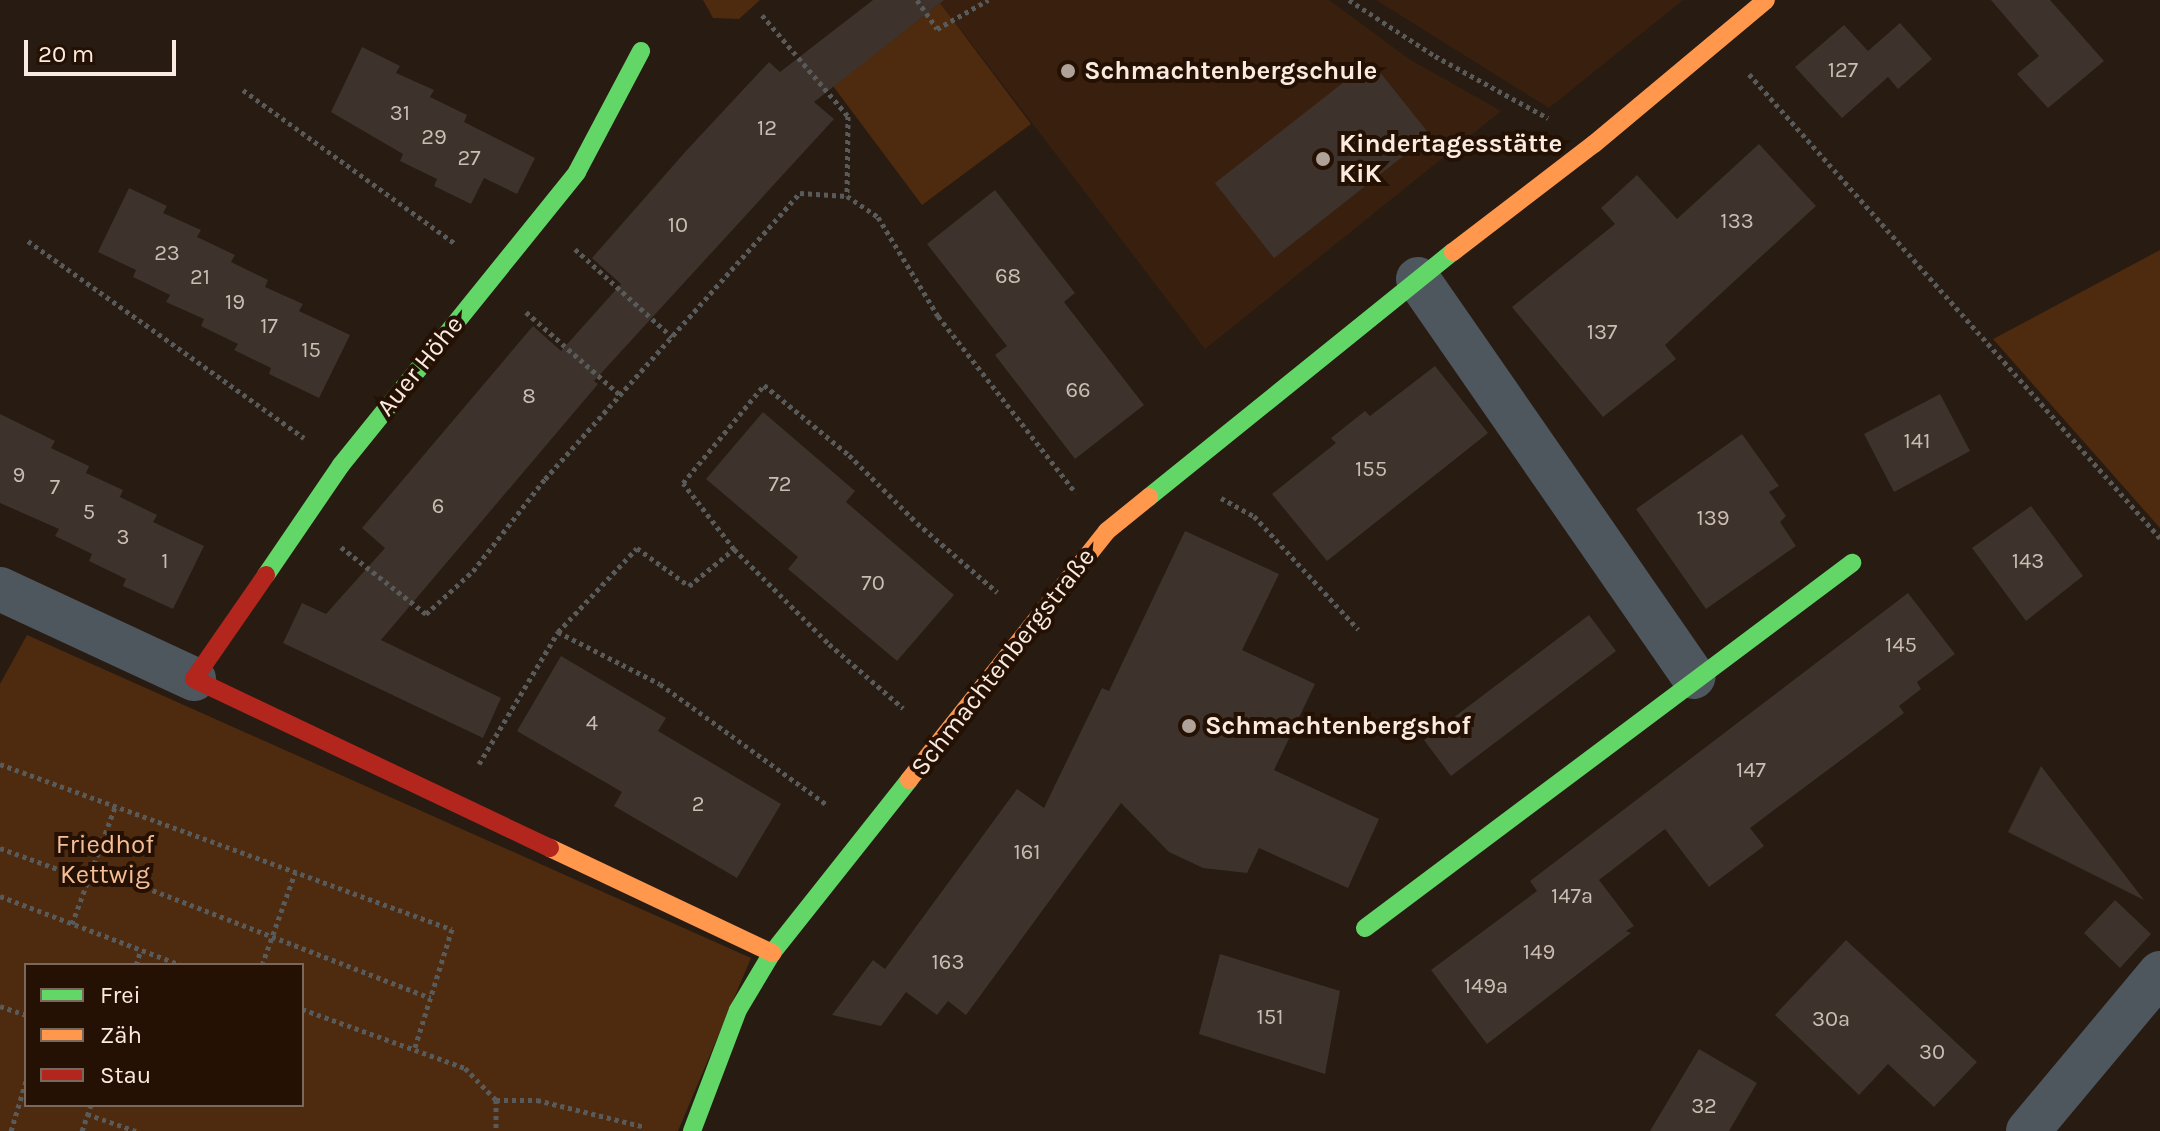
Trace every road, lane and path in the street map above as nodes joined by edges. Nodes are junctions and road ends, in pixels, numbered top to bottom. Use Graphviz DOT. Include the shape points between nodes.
graph roads {
  1 [pos="917,0"];
  2 [pos="988,0"];
  3 [pos="1349,0"];
  4 [pos="1766,0"];
  5 [pos="762,15"];
  6 [pos="1719,41"];
  7 [pos="641,51"];
  8 [pos="243,90"];
  9 [pos="1594,144"];
  10 [pos="847,196"];
  11 [pos="540,217"];
  12 [pos="28,241"];
  13 [pos="492,275"];
  14 [pos="1418,279"];
  15 [pos="672,337"];
  16 [pos="620,395"];
  17 [pos="341,465"];
  18 [pos="1216,496"];
  19 [pos="304,517"];
  20 [pos="1107,531"];
  21 [pos="2159,536"];
  22 [pos="734,549"];
  23 [pos="1852,563"];
  24 [pos="0,589"];
  25 [pos="1035,624"];
  26 [pos="1358,629"];
  27 [pos="558,632"];
  28 [pos="1694,677"];
  29 [pos="194,679"];
  30 [pos="941,741"];
  31 [pos="0,764"];
  32 [pos="457,805"];
  33 [pos="115,807"];
  34 [pos="866,834"];
  35 [pos="0,848"];
  36 [pos="93,867"];
  37 [pos="295,873"];
  38 [pos="88,880"];
  39 [pos="0,896"];
  40 [pos="72,924"];
  41 [pos="1365,928"];
  42 [pos="272,936"];
  43 [pos="141,950"];
  44 [pos="772,953"];
  45 [pos="137,963"];
  46 [pos="176,963"];
  47 [pos="263,963"];
  48 [pos="2160,973"];
  49 [pos="430,998"];
  50 [pos="0,1006"];
  51 [pos="304,1010"];
  52 [pos="24,1014"];
  53 [pos="414,1050"];
  54 [pos="24,1088"];
  55 [pos="496,1100"];
  56 [pos="90,1107"];
  57 [pos="87,1114"];
  58 [pos="11,1131"];
  59 [pos="82,1131"];
  60 [pos="136,1131"];
  61 [pos="496,1131"];
  62 [pos="661,1131"];
  63 [pos="692,1131"];
  64 [pos="2028,1131"];
  1 -- 2 [label="path" via="937,29"];
  3 -- 9 [label="path" via="1435,56"];
  4 -- 6 [label="street, Schmachtenbergstraße"];
  5 -- 10 [label="path" via="848,116"];
  6 -- 9 [label="street, Schmachtenbergstraße"];
  6 -- 21 [label="path"];
  7 -- 11 [label="street, Auer Höhe" via="577,172"];
  8 -- 13 [label="path"];
  9 -- 14 [label="street, Schmachtenbergstraße"];
  10 -- 15 [label="path" via="800,193"];
  10 -- 20 [label="path" via="878,217 938,316"];
  11 -- 13 [label="street, Auer Höhe"];
  11 -- 15 [label="path"];
  12 -- 17 [label="path"];
  13 -- 16 [label="path"];
  13 -- 17 [label="street, Auer Höhe"];
  14 -- 20 [label="street, Schmachtenbergstraße"];
  14 -- 28 [label="street"];
  15 -- 16 [label="path"];
  16 -- 19 [label="path" via="473,571 426,614"];
  17 -- 19 [label="street, Auer Höhe"];
  18 -- 26 [label="path" via="1254,516"];
  19 -- 29 [label="street, Auer Höhe"];
  20 -- 25 [label="street, Schmachtenbergstraße"];
  22 -- 25 [label="path" via="683,483 764,385"];
  22 -- 27 [label="path" via="689,586 637,548"];
  22 -- 30 [label="path" via="829,644"];
  23 -- 28 [label="street"];
  24 -- 29 [label="street"];
  25 -- 30 [label="street, Schmachtenbergstraße"];
  27 -- 32 [label="path" via="509,707"];
  27 -- 34 [label="path" via="660,684"];
  28 -- 41 [label="street"];
  29 -- 32 [label="street"];
  30 -- 34 [label="street, Schmachtenbergstraße"];
  31 -- 33 [label="path"];
  32 -- 44 [label="street"];
  33 -- 36 [label="path"];
  33 -- 37 [label="path"];
  34 -- 44 [label="street, Schmachtenbergstraße"];
  35 -- 38 [label="path"];
  36 -- 38 [label="path"];
  36 -- 42 [label="path"];
  37 -- 42 [label="path"];
  37 -- 49 [label="path" via="452,929"];
  38 -- 40 [label="path"];
  39 -- 40 [label="path"];
  40 -- 43 [label="path"];
  42 -- 47 [label="path"];
  42 -- 49 [label="path"];
  43 -- 45 [label="path"];
  43 -- 46 [label="path"];
  44 -- 63 [label="street, Schmachtenbergstraße" via="738,1010"];
  48 -- 64 [label="street"];
  49 -- 53 [label="path"];
  50 -- 52 [label="path"];
  51 -- 53 [label="path"];
  53 -- 55 [label="path" via="465,1068"];
  54 -- 58 [label="path"];
  55 -- 61 [label="path"];
  55 -- 62 [label="path" via="537,1100"];
  56 -- 57 [label="path"];
  57 -- 59 [label="path"];
  57 -- 60 [label="path"];
}
